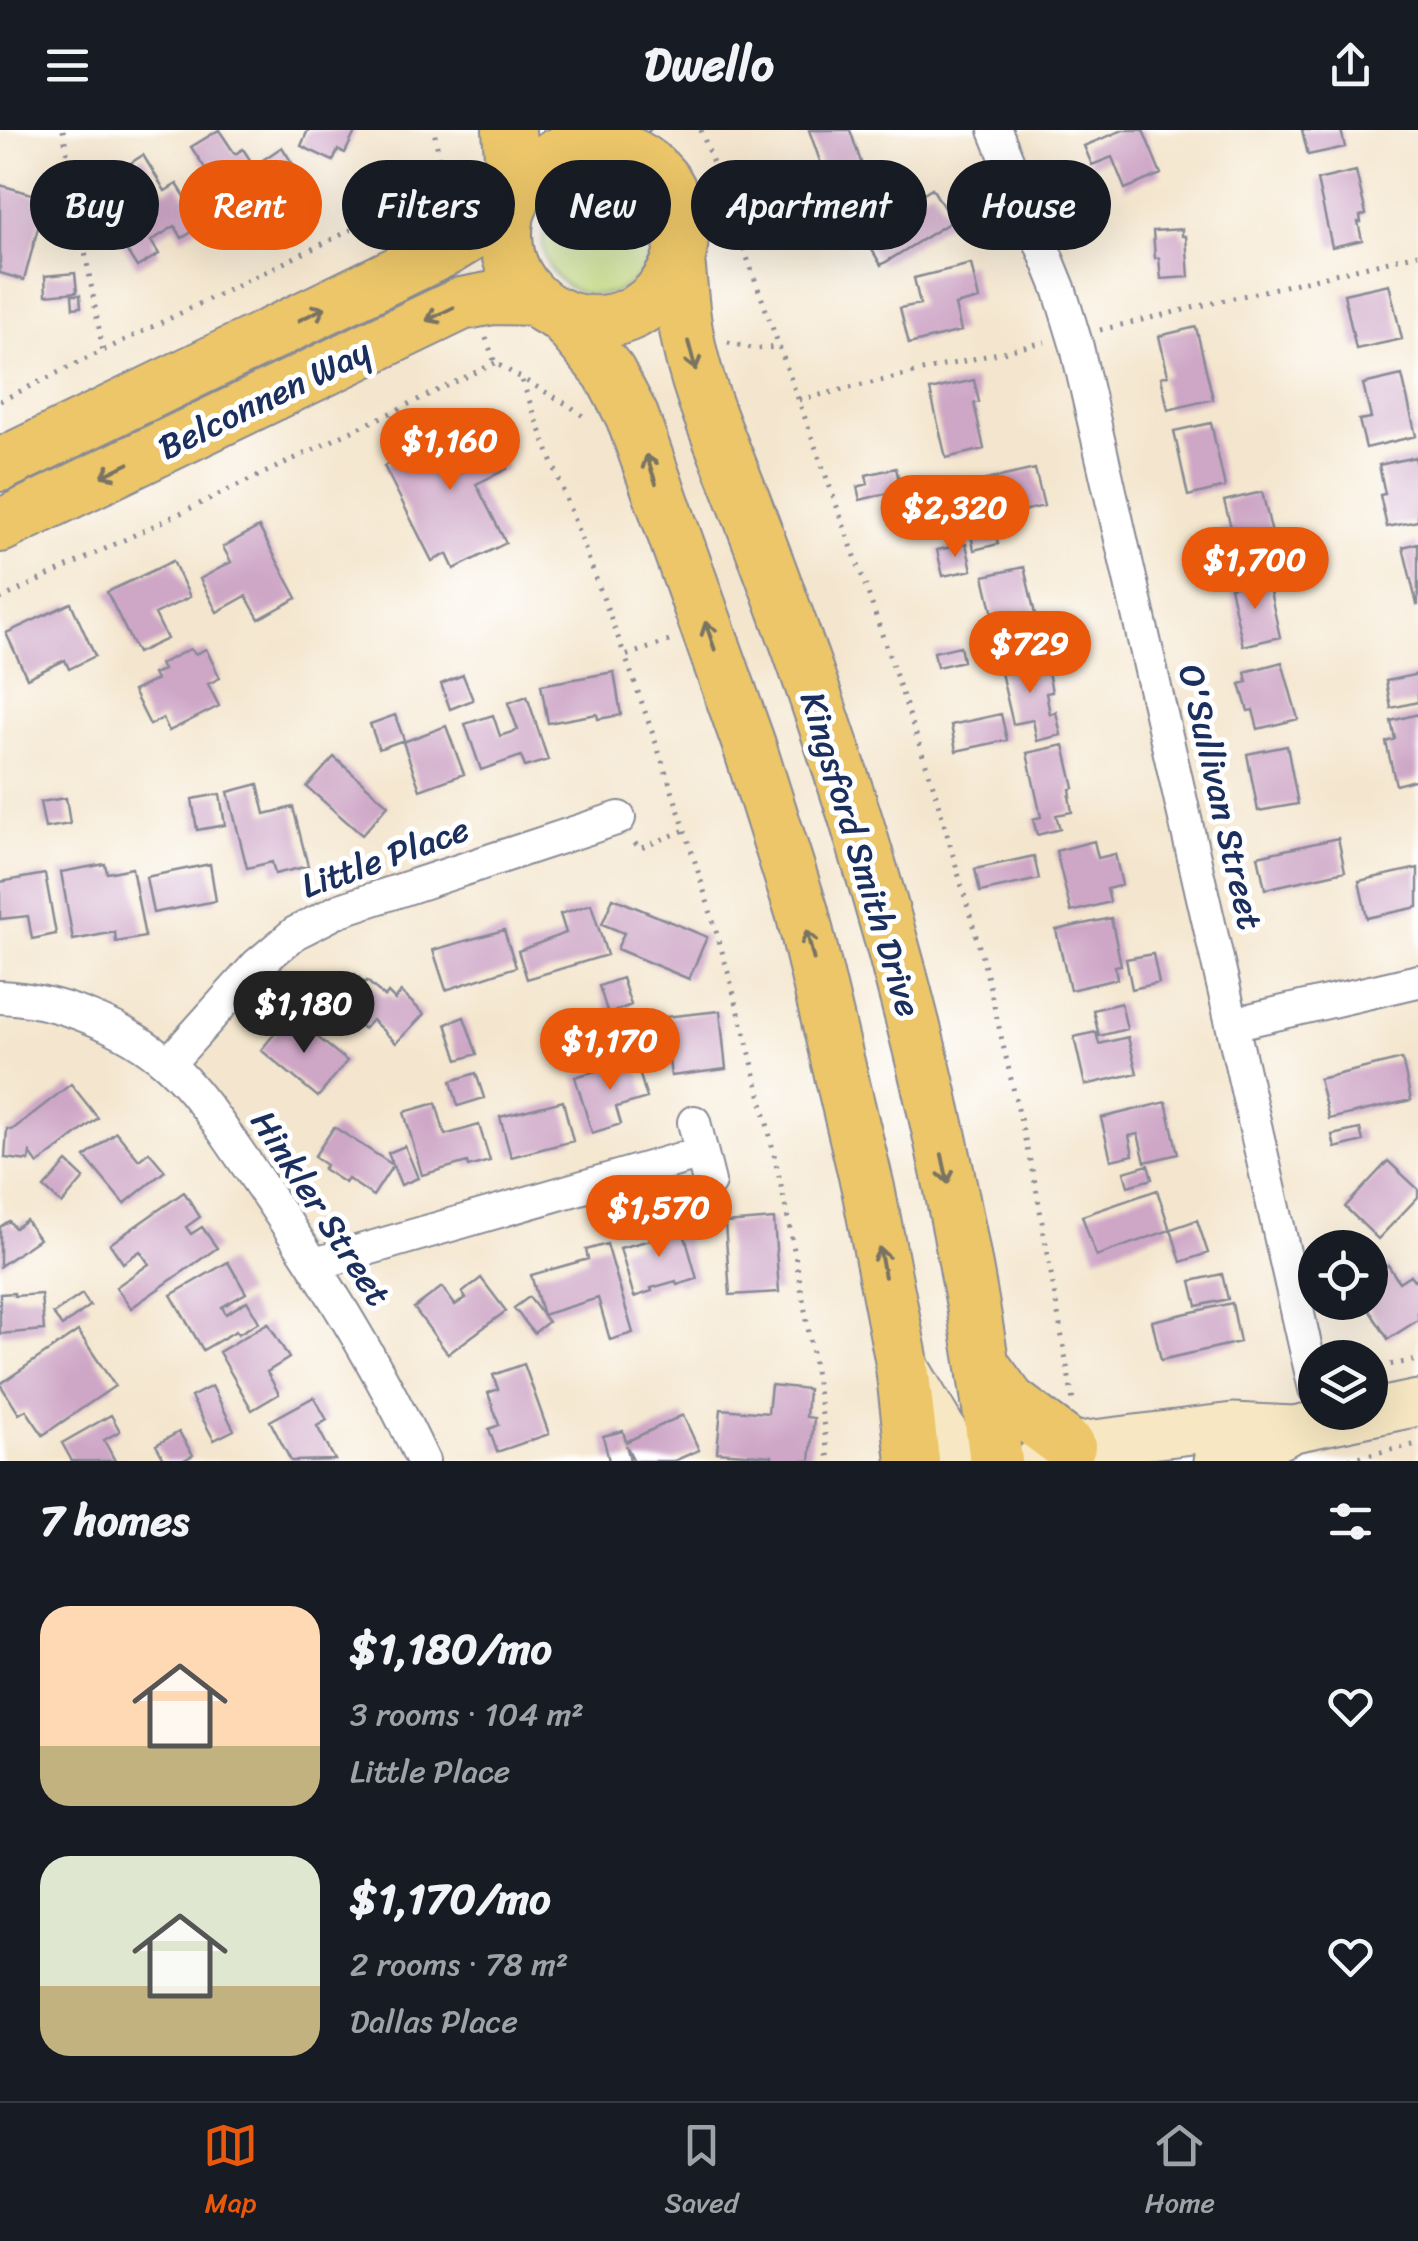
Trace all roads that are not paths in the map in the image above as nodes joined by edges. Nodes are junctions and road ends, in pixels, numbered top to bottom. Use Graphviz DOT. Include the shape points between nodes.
graph roads {
  1 [pos="508,130"];
  2 [pos="995,130"];
  3 [pos="618,142"];
  4 [pos="510,160"];
  5 [pos="515,197"];
  6 [pos="445,250"];
  7 [pos="508,250"];
  8 [pos="678,260"];
  9 [pos="548,307"];
  10 [pos="253,343"];
  11 [pos="278,392"];
  12 [pos="0,465"];
  13 [pos="0,526"];
  14 [pos="619,818"];
  15 [pos="1418,981"];
  16 [pos="0,998"];
  17 [pos="1232,1024"];
  18 [pos="168,1064"];
  19 [pos="701,1152"];
  20 [pos="315,1264"];
  21 [pos="1300,1340"];
  22 [pos="901,1358"];
  23 [pos="985,1368"];
  24 [pos="1418,1404"];
  25 [pos="1388,1410"];
  26 [pos="1298,1424"];
  27 [pos="1301,1430"];
  28 [pos="1061,1441"];
  29 [pos="424,1461"];
  30 [pos="913,1461"];
  31 [pos="972,1461"];
  32 [pos="996,1461"];
  33 [pos="1217,1461"];
  1 -- 4 [label="main road"];
  2 -- 17 [label="street, O'Sullivan Street" via="1074,336"];
  3 -- 5 [label="main road" via="556,154 532,171"];
  3 -- 8 [label="main road" via="657,173 675,200 682,234"];
  10 -- 6 [label="main road, Belconnen Way, one-way"];
  7 -- 9 [label="main road" via="523,286"];
  8 -- 9 [label="main road" via="657,295 628,314 594,322"];
  8 -- 23 [label="main road, Kingsford Smith Drive, one-way" via="700,387 863,842 924,1074"];
  9 -- 11 [label="main road, Belconnen Way, one-way" via="493,298 461,304"];
  22 -- 9 [label="main road, Kingsford Smith Drive, one-way" via="811,947 749,745 632,416 609,372"];
  10 -- 11 [label="main road"];
  10 -- 12 [label="main road, Belconnen Way"];
  11 -- 13 [label="main road, Belconnen Way, one-way"];
  14 -- 18 [label="street, Little Place" via="340,910 295,933 257,965"];
  15 -- 17 [label="street"];
  16 -- 18 [label="street, Hinkler Street" via="86,1016"];
  17 -- 21 [label="street, O'Sullivan Street"];
  18 -- 20 [label="street, Hinkler Street" via="208,1109"];
  19 -- 20 [label="street"];
  20 -- 29 [label="street, Hinkler Street"];
  22 -- 30 [label="main road, Kingsford Smith Drive"];
  22 -- 31 [label="street" via="952,1445"];
  23 -- 28 [label="main road" via="1010,1402"];
  23 -- 32 [label="main road, Kingsford Smith Drive"];
  24 -- 25 [label="street"];
  26 -- 28 [label="street"];
  27 -- 33 [label="street"];
}
